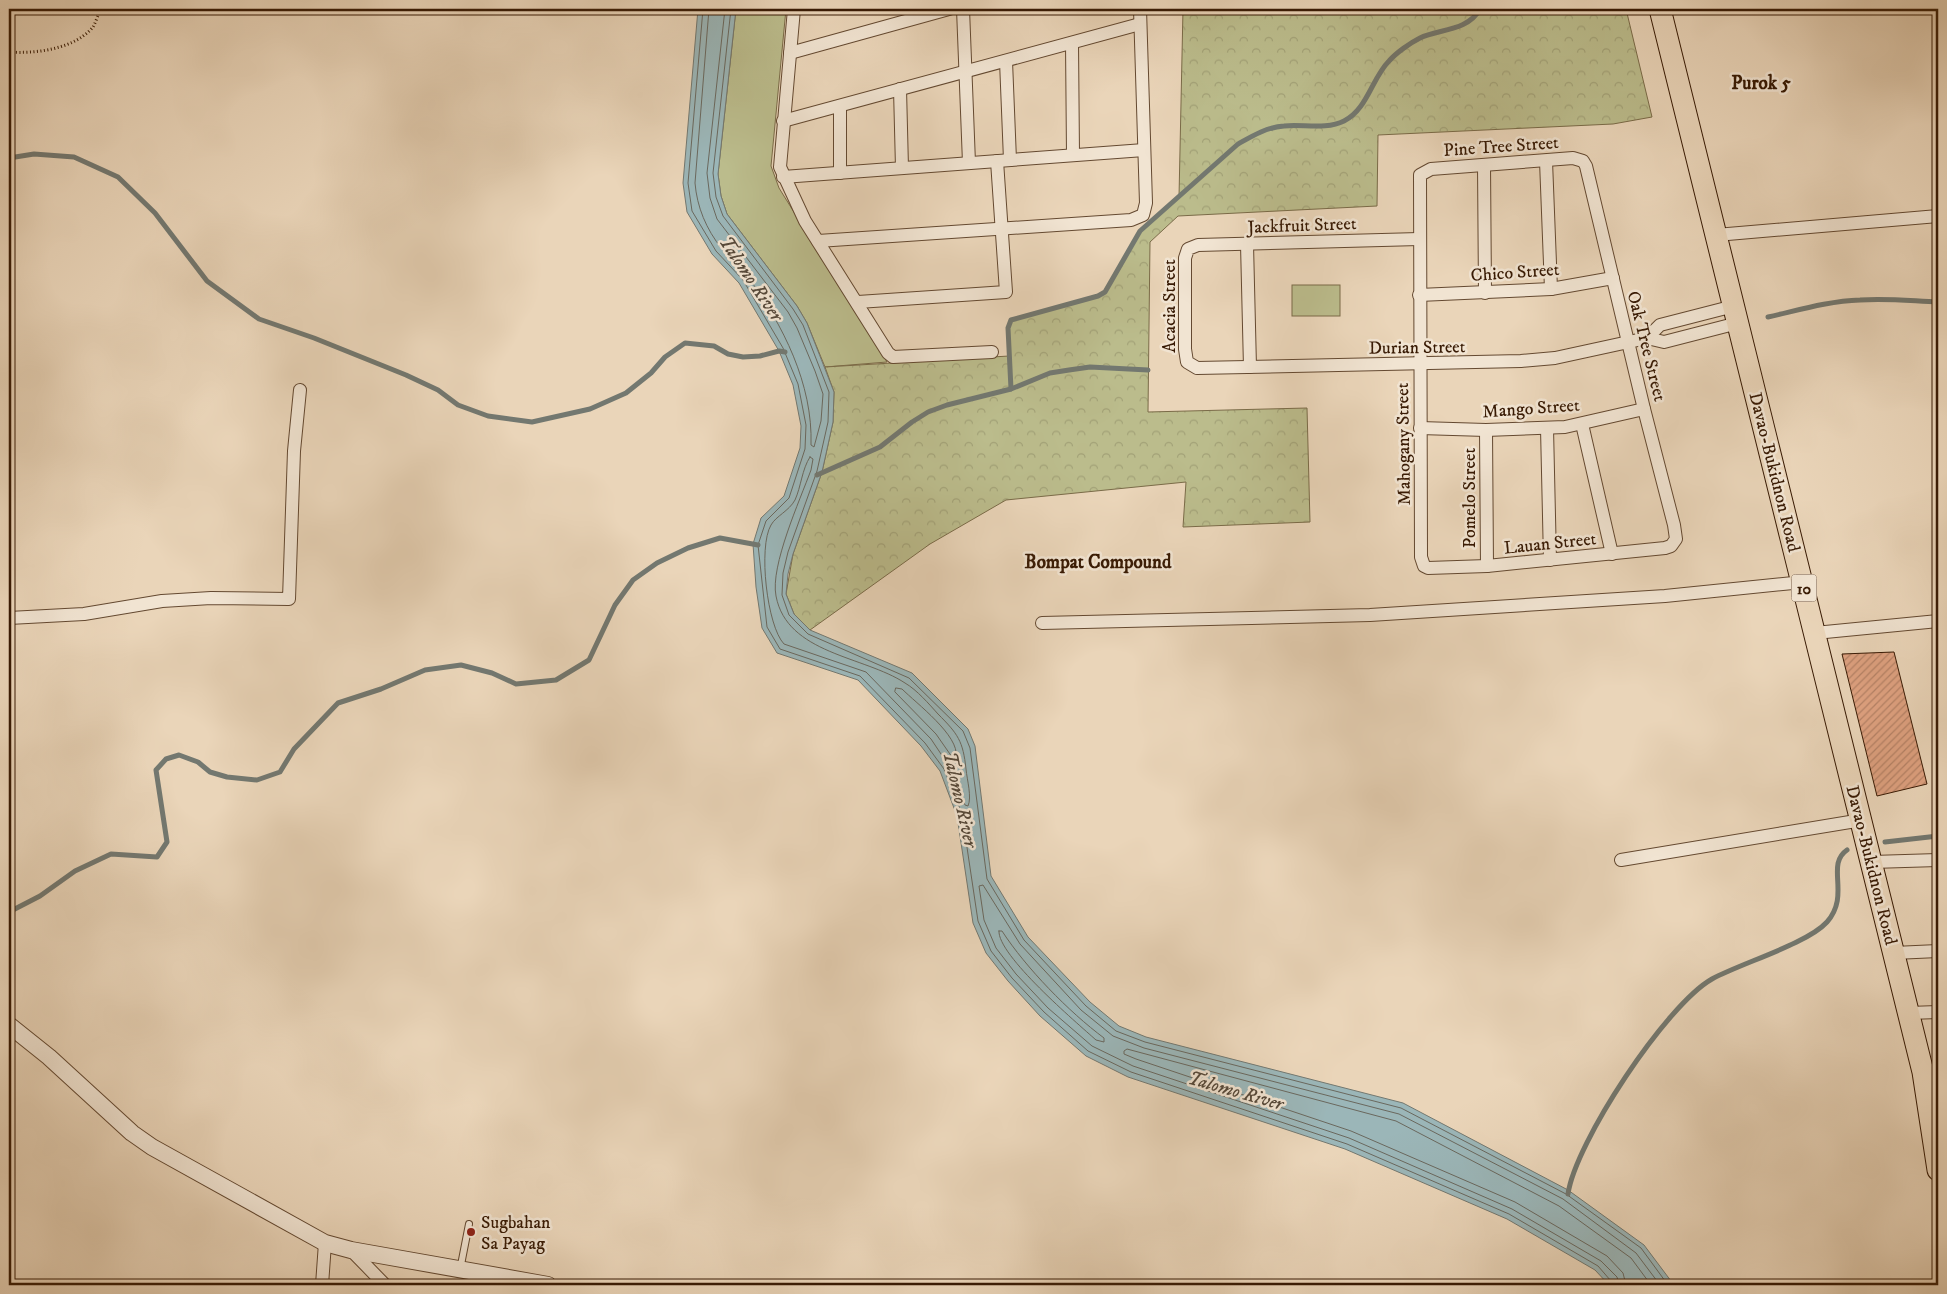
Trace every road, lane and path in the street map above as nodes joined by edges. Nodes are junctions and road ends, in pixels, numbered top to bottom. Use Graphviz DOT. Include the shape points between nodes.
graph roads {
  1 [pos="101,9"];
  2 [pos="794,9"];
  3 [pos="949,9"];
  4 [pos="963,9"];
  5 [pos="1140,9"];
  6 [pos="1660,9"];
  7 [pos="1140,24"];
  8 [pos="1072,43"];
  9 [pos="9,52"];
  10 [pos="790,53"];
  11 [pos="1006,61"];
  12 [pos="965,72"];
  13 [pos="900,89"];
  14 [pos="840,106"];
  15 [pos="783,121"];
  16 [pos="1144,150"];
  17 [pos="1073,155"];
  18 [pos="1003,160"];
  19 [pos="1546,161"];
  20 [pos="1582,161"];
  21 [pos="968,163"];
  22 [pos="1484,165"];
  23 [pos="902,168"];
  24 [pos="1423,172"];
  25 [pos="840,173"];
  26 [pos="783,177"];
  27 [pos="1938,216"];
  28 [pos="1002,229"];
  29 [pos="1716,235"];
  30 [pos="1419,239"];
  31 [pos="818,240"];
  32 [pos="1247,244"];
  33 [pos="1188,249"];
  34 [pos="1612,278"];
  35 [pos="1551,289"];
  36 [pos="1485,292"];
  37 [pos="1419,295"];
  38 [pos="858,302"];
  39 [pos="1736,315"];
  40 [pos="1647,338"];
  41 [pos="1628,343"];
  42 [pos="992,352"];
  43 [pos="1187,362"];
  44 [pos="1419,365"];
  45 [pos="1250,367"];
  46 [pos="300,390"];
  47 [pos="1644,409"];
  48 [pos="1582,424"];
  49 [pos="1420,428"];
  50 [pos="1548,428"];
  51 [pos="1486,430"];
  52 [pos="1676,539"];
  53 [pos="1612,554"];
  54 [pos="1550,560"];
  55 [pos="1424,566"];
  56 [pos="1487,566"];
  57 [pos="1802,582"];
  58 [pos="9,618"];
  59 [pos="1938,621"];
  60 [pos="1042,623"];
  61 [pos="1815,633"];
  62 [pos="1862,820"];
  63 [pos="1621,860"];
  64 [pos="1938,860"];
  65 [pos="1872,862"];
  66 [pos="1938,951"];
  67 [pos="1894,953"];
  68 [pos="1938,1012"];
  69 [pos="1909,1013"];
  70 [pos="9,1025"];
  71 [pos="1938,1170"];
  72 [pos="469,1224"];
  73 [pos="324,1243"];
  74 [pos="351,1250"];
  75 [pos="460,1271"];
  76 [pos="322,1285"];
  77 [pos="385,1285"];
  78 [pos="548,1285"];
  1 -- 9 [label="path" via="93,26 71,43 44,50"];
  2 -- 10 [label="street"];
  3 -- 10 [label="street"];
  4 -- 12 [label="street"];
  5 -- 7 [label="street"];
  6 -- 29 [label="highway, Davao-Bukidnon Road / 10"];
  7 -- 8 [label="street"];
  7 -- 16 [label="street"];
  8 -- 11 [label="street"];
  8 -- 17 [label="street"];
  10 -- 15 [label="street"];
  11 -- 12 [label="street"];
  11 -- 18 [label="street"];
  12 -- 13 [label="street"];
  12 -- 21 [label="street"];
  13 -- 14 [label="street"];
  13 -- 23 [label="street"];
  14 -- 15 [label="street"];
  14 -- 25 [label="street"];
  15 -- 26 [label="street" via="779,155"];
  16 -- 17 [label="street"];
  16 -- 28 [label="street" via="1145,209 1144,215 1138,219"];
  17 -- 18 [label="street"];
  18 -- 21 [label="street"];
  18 -- 28 [label="street"];
  19 -- 20 [label="street, Pine Tree Street" via="1573,158"];
  19 -- 22 [label="street, Pine Tree Street"];
  19 -- 35 [label="street"];
  20 -- 34 [label="street, Oak Tree Street" via="1586,166"];
  21 -- 23 [label="street"];
  22 -- 24 [label="street, Pine Tree Street"];
  22 -- 36 [label="street"];
  23 -- 25 [label="street"];
  24 -- 30 [label="street, Mahogany Street" via="1418,180"];
  25 -- 26 [label="street"];
  26 -- 31 [label="street"];
  27 -- 29 [label="street"];
  28 -- 31 [label="street"];
  28 -- 38 [label="street" via="1006,292"];
  29 -- 39 [label="highway, Davao-Bukidnon Road / 10"];
  30 -- 32 [label="street, Jackfruit Street"];
  30 -- 37 [label="street, Mahogany Street"];
  31 -- 38 [label="street"];
  32 -- 33 [label="street, Jackfruit Street" via="1198,245"];
  32 -- 45 [label="street"];
  33 -- 43 [label="street, Acacia Street" via="1185,258"];
  34 -- 35 [label="street, Chico Street"];
  34 -- 41 [label="street, Oak Tree Street"];
  35 -- 36 [label="street, Chico Street"];
  36 -- 37 [label="street, Chico Street"];
  37 -- 44 [label="street, Mahogany Street"];
  38 -- 42 [label="street" via="893,357"];
  39 -- 40 [label="street, Durian Street" via="1664,342"];
  39 -- 40 [label="street, Durian Street" via="1660,325"];
  39 -- 57 [label="highway, Davao-Bukidnon Road / 10"];
  40 -- 41 [label="street, Durian Street"];
  41 -- 44 [label="street, Durian Street" via="1555,358"];
  41 -- 47 [label="street, Oak Tree Street"];
  43 -- 45 [label="street, Durian Street" via="1197,368"];
  44 -- 45 [label="street, Durian Street"];
  44 -- 49 [label="street, Mahogany Street"];
  46 -- 58 [label="street" via="294,451 289,598 162,601 84,614"];
  47 -- 48 [label="street, Mango Street"];
  47 -- 52 [label="street, Oak Tree Street"];
  48 -- 50 [label="street, Mango Street"];
  48 -- 53 [label="street"];
  49 -- 51 [label="street, Mango Street"];
  49 -- 55 [label="street, Mahogany Street"];
  50 -- 51 [label="street, Mango Street"];
  50 -- 54 [label="street"];
  51 -- 56 [label="street, Pomelo Street"];
  52 -- 53 [label="street, Lauan Street" via="1665,548"];
  53 -- 54 [label="street, Lauan Street"];
  54 -- 56 [label="street, Lauan Street"];
  55 -- 56 [label="street, Lauan Street" via="1434,569"];
  57 -- 60 [label="street" via="1665,596 1370,615"];
  57 -- 61 [label="highway, Davao-Bukidnon Road / 10"];
  59 -- 61 [label="street"];
  61 -- 62 [label="highway, Davao-Bukidnon Road / 10"];
  62 -- 63 [label="street"];
  62 -- 65 [label="highway, Davao-Bukidnon Road / 10"];
  64 -- 65 [label="street"];
  65 -- 67 [label="highway, Davao-Bukidnon Road / 10"];
  66 -- 67 [label="street"];
  67 -- 69 [label="highway, Davao-Bukidnon Road / 10"];
  68 -- 69 [label="street"];
  69 -- 71 [label="highway, Davao-Bukidnon Road / 10" via="1923,1072"];
  70 -- 73 [label="street" via="152,1147"];
  72 -- 75 [label="lane"];
  73 -- 74 [label="street"];
  73 -- 76 [label="street"];
  74 -- 75 [label="street"];
  74 -- 77 [label="street"];
  75 -- 78 [label="street"];
}
